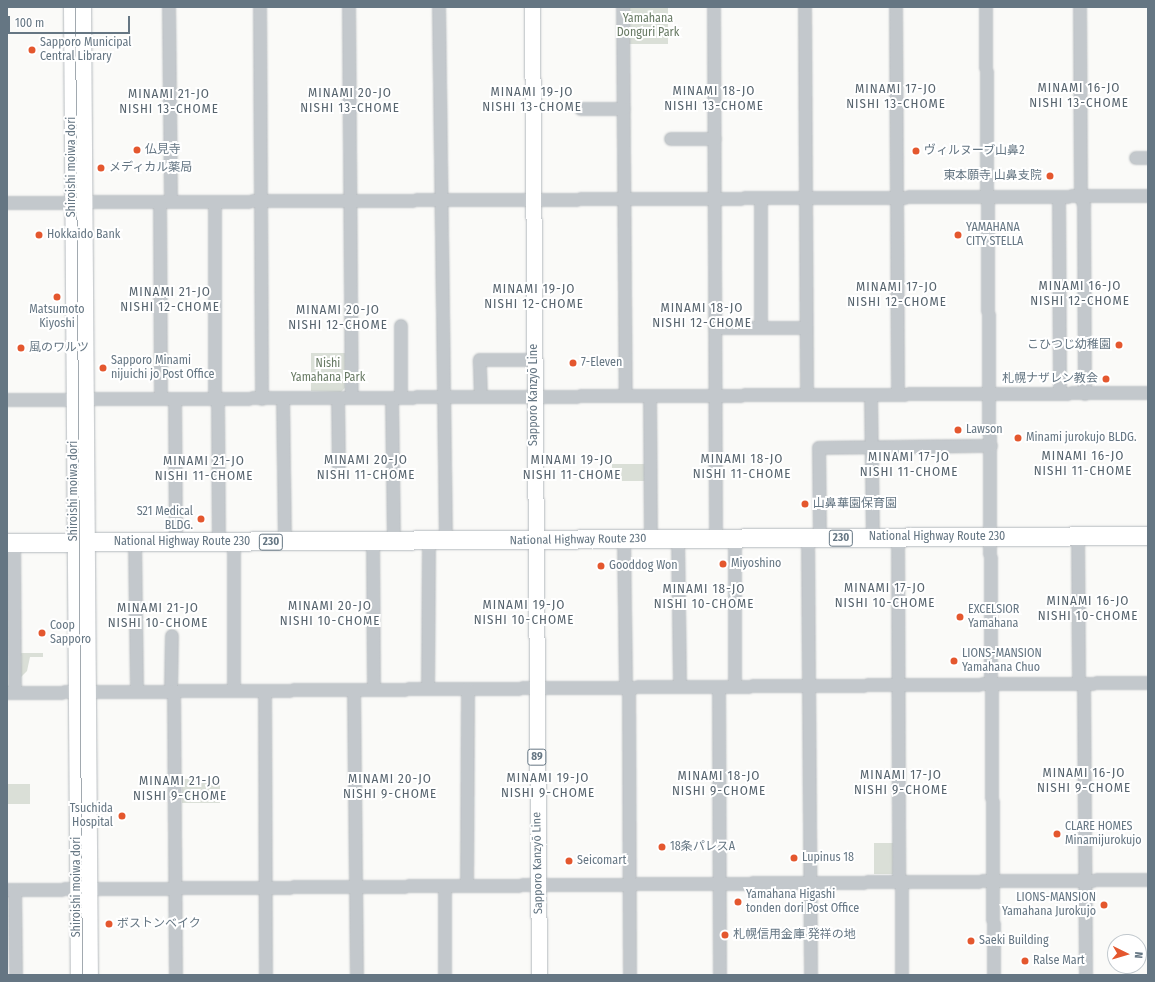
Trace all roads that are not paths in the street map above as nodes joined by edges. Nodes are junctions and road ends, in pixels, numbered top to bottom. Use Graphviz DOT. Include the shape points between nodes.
graph roads {
  1 [pos="71,7"];
  2 [pos="83,7"];
  3 [pos="169,7"];
  4 [pos="260,7"];
  5 [pos="349,7"];
  6 [pos="439,7"];
  7 [pos="532,7"];
  8 [pos="623,7"];
  9 [pos="714,7"];
  10 [pos="805,7"];
  11 [pos="896,7"];
  12 [pos="986,7"];
  13 [pos="1080,7"];
  14 [pos="581,109"];
  15 [pos="624,109"];
  16 [pos="671,139"];
  17 [pos="715,139"];
  18 [pos="1148,196"];
  19 [pos="989,197"];
  20 [pos="1060,197"];
  21 [pos="1081,197"];
  22 [pos="805,198"];
  23 [pos="897,198"];
  24 [pos="715,199"];
  25 [pos="761,199"];
  26 [pos="533,200"];
  27 [pos="625,200"];
  28 [pos="351,201"];
  29 [pos="440,201"];
  30 [pos="165,202"];
  31 [pos="215,202"];
  32 [pos="261,202"];
  33 [pos="78,203"];
  34 [pos="7,204"];
  35 [pos="400,326"];
  36 [pos="715,328"];
  37 [pos="762,328"];
  38 [pos="806,328"];
  39 [pos="534,360"];
  40 [pos="1148,393"];
  41 [pos="898,394"];
  42 [pos="990,394"];
  43 [pos="1060,394"];
  44 [pos="1085,394"];
  45 [pos="807,395"];
  46 [pos="871,395"];
  47 [pos="626,396"];
  48 [pos="650,396"];
  49 [pos="715,396"];
  50 [pos="480,397"];
  51 [pos="534,397"];
  52 [pos="283,398"];
  53 [pos="338,398"];
  54 [pos="352,398"];
  55 [pos="396,398"];
  56 [pos="444,398"];
  57 [pos="161,399"];
  58 [pos="175,399"];
  59 [pos="217,399"];
  60 [pos="262,399"];
  61 [pos="7,400"];
  62 [pos="80,400"];
  63 [pos="990,446"];
  64 [pos="872,448"];
  65 [pos="339,466"];
  66 [pos="1078,536"];
  67 [pos="1148,536"];
  68 [pos="873,537"];
  69 [pos="898,537"];
  70 [pos="991,537"];
  71 [pos="735,538"];
  72 [pos="624,539"];
  73 [pos="651,539"];
  74 [pos="678,539"];
  75 [pos="716,539"];
  76 [pos="814,539"];
  77 [pos="535,540"];
  78 [pos="373,541"];
  79 [pos="394,541"];
  80 [pos="437,541"];
  81 [pos="176,542"];
  82 [pos="227,542"];
  83 [pos="285,542"];
  84 [pos="10,543"];
  85 [pos="81,543"];
  86 [pos="135,543"];
  87 [pos="172,636"];
  88 [pos="1148,683"];
  89 [pos="991,684"];
  90 [pos="1081,684"];
  91 [pos="899,685"];
  92 [pos="735,686"];
  93 [pos="809,686"];
  94 [pos="680,687"];
  95 [pos="719,687"];
  96 [pos="536,688"];
  97 [pos="627,688"];
  98 [pos="428,689"];
  99 [pos="468,689"];
  100 [pos="265,690"];
  101 [pos="354,690"];
  102 [pos="374,690"];
  103 [pos="173,691"];
  104 [pos="234,691"];
  105 [pos="82,692"];
  106 [pos="137,692"];
  107 [pos="11,693"];
  108 [pos="1086,880"];
  109 [pos="1148,880"];
  110 [pos="901,882"];
  111 [pos="993,882"];
  112 [pos="810,883"];
  113 [pos="630,884"];
  114 [pos="720,884"];
  115 [pos="538,885"];
  116 [pos="445,886"];
  117 [pos="467,886"];
  118 [pos="357,887"];
  119 [pos="175,888"];
  120 [pos="266,888"];
  121 [pos="83,889"];
  122 [pos="11,890"];
  123 [pos="16,975"];
  124 [pos="78,975"];
  125 [pos="90,975"];
  126 [pos="176,975"];
  127 [pos="266,975"];
  128 [pos="357,975"];
  129 [pos="445,975"];
  130 [pos="539,975"];
  131 [pos="630,975"];
  132 [pos="720,975"];
  133 [pos="811,975"];
  134 [pos="902,975"];
  135 [pos="994,975"];
  136 [pos="1086,975"];
  1 -- 33 [label="main road, Shiroishi moiwa dori"];
  2 -- 33 [label="main road, Shiroishi moiwa dori"];
  3 -- 30 [label="street"];
  4 -- 32 [label="street"];
  5 -- 28 [label="street"];
  6 -- 29 [label="street"];
  7 -- 26 [label="main road, Sapporo Kanzyō Line / 89"];
  8 -- 15 [label="street"];
  9 -- 17 [label="street"];
  10 -- 22 [label="street"];
  11 -- 23 [label="street"];
  12 -- 19 [label="street"];
  13 -- 21 [label="street"];
  14 -- 15 [label="street"];
  15 -- 27 [label="street"];
  16 -- 17 [label="street"];
  17 -- 24 [label="street"];
  18 -- 21 [label="street"];
  19 -- 20 [label="street"];
  19 -- 23 [label="street"];
  19 -- 42 [label="street"];
  20 -- 21 [label="street"];
  20 -- 43 [label="street"];
  21 -- 44 [label="street" via="1084,205"];
  22 -- 23 [label="street"];
  22 -- 25 [label="street"];
  22 -- 38 [label="street"];
  23 -- 41 [label="street"];
  24 -- 25 [label="street"];
  24 -- 27 [label="street"];
  24 -- 36 [label="street"];
  25 -- 37 [label="street"];
  26 -- 27 [label="street"];
  26 -- 29 [label="street"];
  26 -- 39 [label="main road, Sapporo Kanzyō Line / 89"];
  27 -- 47 [label="street"];
  28 -- 29 [label="street"];
  28 -- 32 [label="street"];
  28 -- 54 [label="street"];
  29 -- 56 [label="street"];
  30 -- 31 [label="street"];
  30 -- 33 [label="street"];
  30 -- 57 [label="street"];
  31 -- 32 [label="street"];
  31 -- 59 [label="street"];
  32 -- 60 [label="street"];
  33 -- 34 [label="street"];
  33 -- 62 [label="main road, Shiroishi moiwa dori"];
  35 -- 55 [label="street"];
  36 -- 37 [label="street"];
  36 -- 49 [label="street"];
  37 -- 38 [label="street"];
  38 -- 45 [label="street"];
  39 -- 50 [label="street" via="480,360"];
  39 -- 51 [label="main road, Sapporo Kanzyō Line / 89"];
  40 -- 44 [label="street"];
  41 -- 42 [label="street"];
  41 -- 46 [label="street"];
  42 -- 43 [label="street"];
  42 -- 63 [label="street"];
  43 -- 44 [label="street"];
  45 -- 46 [label="street"];
  45 -- 49 [label="street"];
  46 -- 64 [label="street"];
  47 -- 48 [label="street"];
  47 -- 51 [label="street"];
  48 -- 49 [label="street"];
  48 -- 73 [label="street"];
  49 -- 75 [label="street"];
  50 -- 51 [label="street"];
  50 -- 56 [label="street"];
  51 -- 77 [label="main road, Sapporo Kanzyō Line / 89"];
  52 -- 53 [label="street"];
  52 -- 60 [label="street"];
  52 -- 83 [label="street"];
  53 -- 54 [label="street"];
  53 -- 65 [label="street"];
  54 -- 55 [label="street"];
  55 -- 56 [label="street"];
  55 -- 79 [label="street"];
  56 -- 80 [label="street"];
  57 -- 58 [label="street"];
  57 -- 62 [label="street"];
  58 -- 59 [label="street"];
  58 -- 81 [label="street"];
  59 -- 60 [label="street"];
  59 -- 82 [label="street"];
  61 -- 62 [label="street"];
  62 -- 85 [label="main road, Shiroishi moiwa dori"];
  63 -- 64 [label="street"];
  63 -- 70 [label="street"];
  64 -- 68 [label="street"];
  64 -- 76 [label="street" via="819,448"];
  66 -- 67 [label="highway, National Highway Route 230 / 230"];
  66 -- 70 [label="highway, National Highway Route 230 / 230"];
  66 -- 90 [label="street"];
  68 -- 69 [label="highway, National Highway Route 230 / 230"];
  68 -- 76 [label="highway, National Highway Route 230 / 230"];
  69 -- 70 [label="highway, National Highway Route 230 / 230"];
  69 -- 91 [label="street"];
  70 -- 89 [label="street"];
  71 -- 75 [label="highway, National Highway Route 230 / 230"];
  71 -- 76 [label="highway, National Highway Route 230 / 230"];
  71 -- 92 [label="street"];
  72 -- 73 [label="highway, National Highway Route 230 / 230"];
  72 -- 77 [label="highway, National Highway Route 230 / 230"];
  72 -- 97 [label="street"];
  73 -- 74 [label="highway, National Highway Route 230 / 230"];
  74 -- 75 [label="highway, National Highway Route 230 / 230"];
  74 -- 94 [label="street"];
  76 -- 93 [label="street"];
  77 -- 80 [label="highway, National Highway Route 230 / 230"];
  77 -- 96 [label="main road, Sapporo Kanzyō Line / 89"];
  78 -- 79 [label="highway, National Highway Route 230 / 230"];
  78 -- 83 [label="highway, National Highway Route 230 / 230"];
  78 -- 102 [label="street"];
  79 -- 80 [label="highway, National Highway Route 230 / 230"];
  80 -- 98 [label="street"];
  81 -- 82 [label="highway, National Highway Route 230 / 230"];
  81 -- 86 [label="highway, National Highway Route 230 / 230"];
  82 -- 83 [label="highway, National Highway Route 230 / 230"];
  82 -- 104 [label="street"];
  84 -- 85 [label="highway, National Highway Route 230 / 230"];
  84 -- 107 [label="street"];
  85 -- 86 [label="highway, National Highway Route 230 / 230"];
  85 -- 105 [label="main road, Shiroishi moiwa dori"];
  86 -- 106 [label="street"];
  87 -- 103 [label="street"];
  88 -- 90 [label="street"];
  89 -- 90 [label="street"];
  89 -- 91 [label="street"];
  89 -- 111 [label="street"];
  90 -- 108 [label="street"];
  91 -- 93 [label="street"];
  91 -- 110 [label="street"];
  92 -- 93 [label="street"];
  92 -- 95 [label="street"];
  93 -- 112 [label="street"];
  94 -- 95 [label="street"];
  94 -- 97 [label="street"];
  95 -- 114 [label="street"];
  96 -- 97 [label="street"];
  96 -- 99 [label="street"];
  96 -- 115 [label="main road, Sapporo Kanzyō Line / 89"];
  97 -- 113 [label="street"];
  98 -- 99 [label="street"];
  98 -- 102 [label="street"];
  99 -- 117 [label="street"];
  100 -- 101 [label="street"];
  100 -- 104 [label="street"];
  100 -- 120 [label="street"];
  101 -- 102 [label="street"];
  101 -- 118 [label="street"];
  103 -- 104 [label="street"];
  103 -- 106 [label="street"];
  103 -- 119 [label="street"];
  105 -- 106 [label="street"];
  105 -- 107 [label="street"];
  105 -- 121 [label="main road, Shiroishi moiwa dori"];
  108 -- 109 [label="street"];
  108 -- 111 [label="street"];
  108 -- 136 [label="street"];
  110 -- 111 [label="street"];
  110 -- 112 [label="street"];
  110 -- 134 [label="street"];
  111 -- 135 [label="street"];
  112 -- 114 [label="street"];
  112 -- 133 [label="street"];
  113 -- 114 [label="street"];
  113 -- 115 [label="street"];
  113 -- 131 [label="street"];
  114 -- 132 [label="street"];
  115 -- 117 [label="street"];
  115 -- 130 [label="main road, Sapporo Kanzyō Line / 89"];
  116 -- 117 [label="street"];
  116 -- 118 [label="street"];
  116 -- 129 [label="street"];
  118 -- 120 [label="street"];
  118 -- 128 [label="street"];
  119 -- 120 [label="street"];
  119 -- 121 [label="street"];
  119 -- 126 [label="street"];
  120 -- 127 [label="street"];
  121 -- 122 [label="street"];
  121 -- 124 [label="main road, Shiroishi moiwa dori"];
  121 -- 125 [label="main road, Shiroishi moiwa dori"];
  122 -- 123 [label="street"];
}
